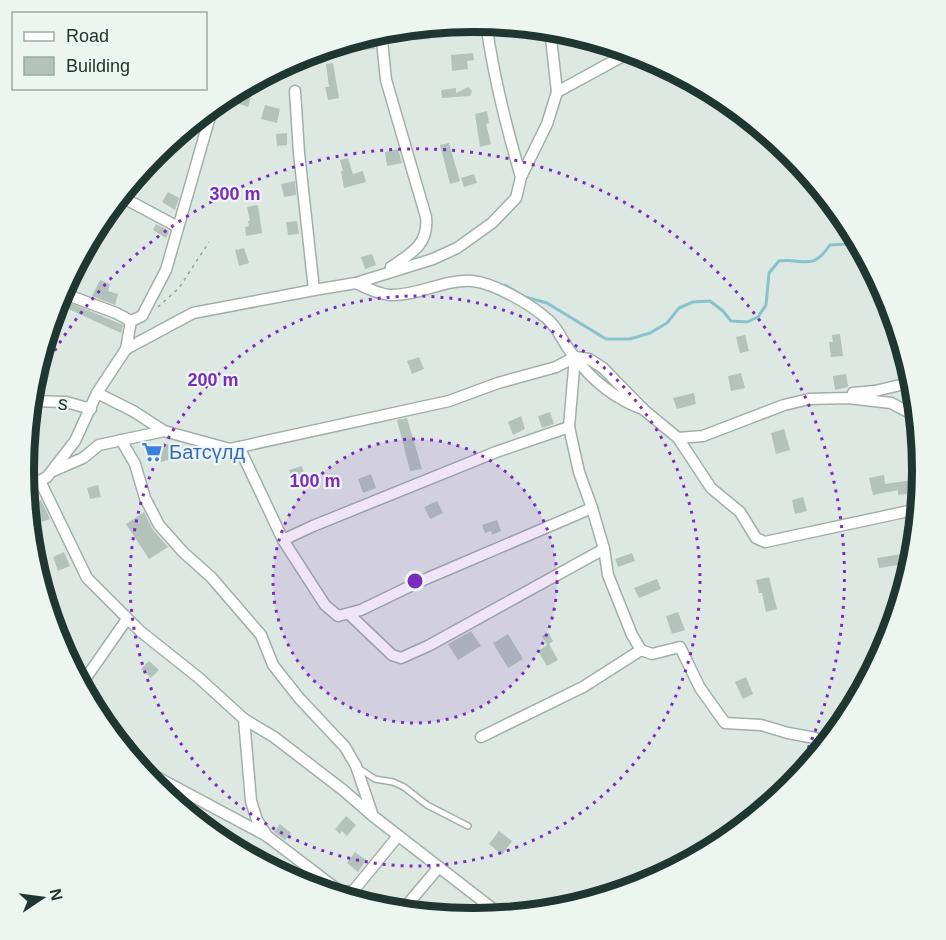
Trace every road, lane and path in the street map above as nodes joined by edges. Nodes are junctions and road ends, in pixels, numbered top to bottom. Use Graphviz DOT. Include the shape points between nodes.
graph roads {
  1 [pos="488,32"];
  2 [pos="551,39"];
  3 [pos="382,41"];
  4 [pos="620,57"];
  5 [pos="295,91"];
  6 [pos="557,92"];
  7 [pos="209,120"];
  8 [pos="521,177"];
  9 [pos="127,200"];
  10 [pos="178,227"];
  11 [pos="209,242"];
  12 [pos="379,275"];
  13 [pos="356,283"];
  14 [pos="314,290"];
  15 [pos="71,296"];
  16 [pos="157,308"];
  17 [pos="130,321"];
  18 [pos="126,349"];
  19 [pos="575,357"];
  20 [pos="903,384"];
  21 [pos="98,393"];
  22 [pos="845,398"];
  23 [pos="40,401"];
  24 [pos="91,409"];
  25 [pos="908,412"];
  26 [pos="569,427"];
  27 [pos="164,431"];
  28 [pos="678,438"];
  29 [pos="121,440"];
  30 [pos="239,447"];
  31 [pos="50,473"];
  32 [pos="40,481"];
  33 [pos="34,484"];
  34 [pos="592,507"];
  35 [pos="910,510"];
  36 [pos="283,540"];
  37 [pos="604,549"];
  38 [pos="349,614"];
  39 [pos="127,619"];
  40 [pos="641,650"];
  41 [pos="86,675"];
  42 [pos="244,718"];
  43 [pos="481,736"];
  44 [pos="819,740"];
  45 [pos="356,766"];
  46 [pos="162,779"];
  47 [pos="373,816"];
  48 [pos="468,826"];
  49 [pos="267,836"];
  50 [pos="398,836"];
  51 [pos="439,867"];
  52 [pos="331,885"];
  53 [pos="350,891"];
  54 [pos="407,904"];
  55 [pos="492,908"];
  1 -- 8 [label="street" via="503,116"];
  2 -- 6 [label="street"];
  3 -- 12 [label="street" via="386,80 427,230 413,250"];
  4 -- 6 [label="street"];
  5 -- 14 [label="street"];
  6 -- 8 [label="street" via="547,124"];
  7 -- 10 [label="street"];
  8 -- 12 [label="street" via="516,198 492,223 457,248"];
  9 -- 10 [label="street"];
  10 -- 17 [label="street" via="166,270 142,316"];
  11 -- 16 [label="path" via="179,288"];
  12 -- 13 [label="street"];
  13 -- 14 [label="street"];
  13 -- 19 [label="street" via="391,295 452,282 486,284 547,318"];
  14 -- 18 [label="street" via="193,313"];
  15 -- 17 [label="street"];
  17 -- 18 [label="street"];
  18 -- 21 [label="street"];
  19 -- 26 [label="street"];
  19 -- 28 [label="street" via="589,359 603,368"];
  19 -- 30 [label="street" via="556,367 449,401"];
  20 -- 22 [label="street"];
  21 -- 24 [label="street"];
  21 -- 27 [label="street"];
  22 -- 25 [label="street" via="891,403"];
  22 -- 28 [label="street" via="809,399 703,436"];
  23 -- 24 [label="street, s" via="66,402"];
  24 -- 31 [label="street" via="75,441"];
  26 -- 34 [label="street"];
  26 -- 36 [label="street" via="496,452"];
  27 -- 29 [label="street"];
  27 -- 30 [label="street" via="230,449"];
  28 -- 35 [label="street" via="711,488 740,512 756,538 765,542"];
  29 -- 31 [label="street" via="99,445"];
  29 -- 45 [label="street" via="159,525 212,577 261,635 273,665 345,747"];
  30 -- 36 [label="street"];
  31 -- 32 [label="street"];
  32 -- 33 [label="street"];
  32 -- 39 [label="street" via="87,578"];
  34 -- 37 [label="street"];
  34 -- 38 [label="street"];
  36 -- 38 [label="street" via="325,604 338,616"];
  37 -- 38 [label="street" via="402,658 392,655"];
  37 -- 40 [label="street" via="608,575"];
  39 -- 41 [label="street"];
  39 -- 42 [label="street"];
  40 -- 43 [label="street" via="583,687"];
  40 -- 44 [label="street" via="652,654 680,647 700,688 725,723 761,725"];
  42 -- 47 [label="street" via="318,770"];
  42 -- 49 [label="street" via="250,801"];
  45 -- 47 [label="street"];
  45 -- 48 [label="lane" via="375,779 404,787 428,806"];
  46 -- 49 [label="street"];
  47 -- 50 [label="street"];
  49 -- 52 [label="street"];
  50 -- 51 [label="street"];
  50 -- 53 [label="street"];
  51 -- 54 [label="street"];
  51 -- 55 [label="street"];
}
